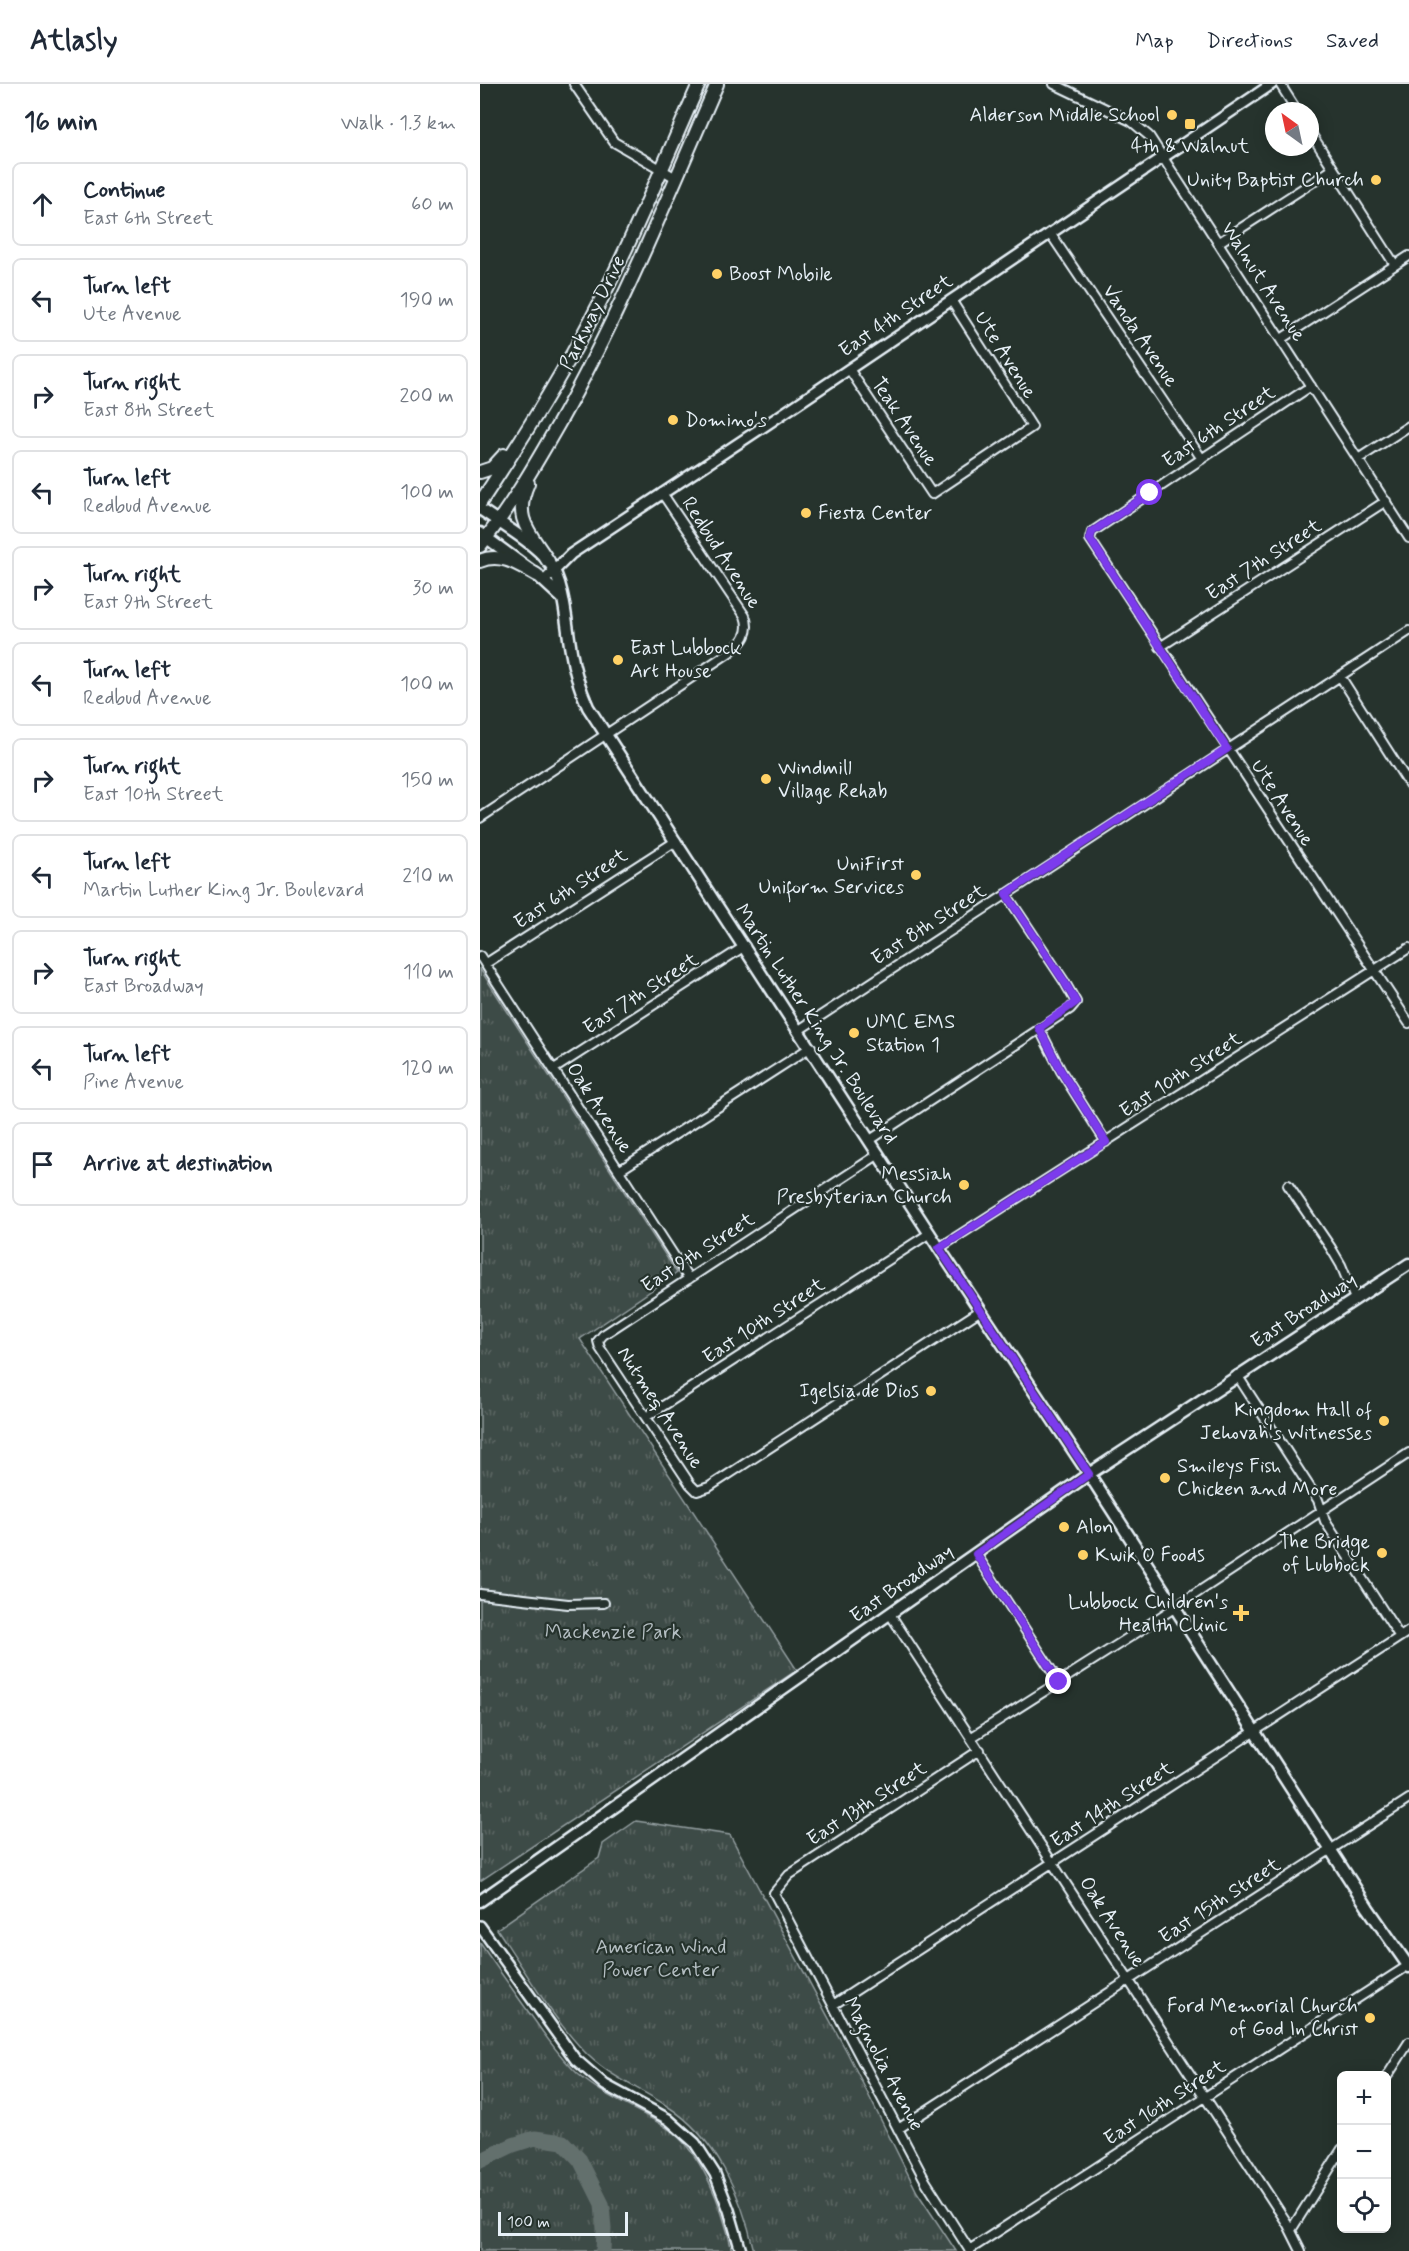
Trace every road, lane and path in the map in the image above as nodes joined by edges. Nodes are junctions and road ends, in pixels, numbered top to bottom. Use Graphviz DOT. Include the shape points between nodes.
graph roads {
  1 [pos="574,84"];
  2 [pos="699,84"];
  3 [pos="717,84"];
  4 [pos="1054,84"];
  5 [pos="1272,84"];
  6 [pos="1280,84"];
  7 [pos="1291,102"];
  8 [pos="1319,146"];
  9 [pos="1163,157"];
  10 [pos="1333,169"];
  11 [pos="660,170"];
  12 [pos="676,178"];
  13 [pos="1050,233"];
  14 [pos="1218,243"];
  15 [pos="1409,256"];
  16 [pos="1395,265"];
  17 [pos="951,300"];
  18 [pos="1281,339"];
  19 [pos="849,369"];
  20 [pos="1311,386"];
  21 [pos="528,426"];
  22 [pos="1409,426"];
  23 [pos="544,449"];
  24 [pos="1202,459"];
  25 [pos="1358,459"];
  26 [pos="480,472"];
  27 [pos="662,493"];
  28 [pos="932,494"];
  29 [pos="1386,501"];
  30 [pos="480,503"];
  31 [pos="480,509"];
  32 [pos="497,521"];
  33 [pos="1409,538"];
  34 [pos="482,539"];
  35 [pos="1090,539"];
  36 [pos="480,561"];
  37 [pos="551,565"];
  38 [pos="540,578"];
  39 [pos="562,598"];
  40 [pos="1409,631"];
  41 [pos="1160,647"];
  42 [pos="1340,676"];
  43 [pos="606,735"];
  44 [pos="1227,749"];
  45 [pos="1409,784"];
  46 [pos="480,818"];
  47 [pos="675,841"];
  48 [pos="1006,894"];
  49 [pos="745,946"];
  50 [pos="1409,948"];
  51 [pos="480,956"];
  52 [pos="485,964"];
  53 [pos="1373,971"];
  54 [pos="1409,1023"];
  55 [pos="1039,1028"];
  56 [pos="799,1030"];
  57 [pos="811,1047"];
  58 [pos="554,1070"];
  59 [pos="870,1140"];
  60 [pos="1106,1142"];
  61 [pos="879,1154"];
  62 [pos="620,1170"];
  63 [pos="1288,1185"];
  64 [pos="930,1233"];
  65 [pos="939,1248"];
  66 [pos="1409,1264"];
  67 [pos="689,1279"];
  68 [pos="1355,1299"];
  69 [pos="981,1310"];
  70 [pos="598,1341"];
  71 [pos="1237,1375"];
  72 [pos="646,1417"];
  73 [pos="1409,1454"];
  74 [pos="1089,1474"];
  75 [pos="1321,1511"];
  76 [pos="976,1554"];
  77 [pos="480,1594"];
  78 [pos="604,1603"];
  79 [pos="1175,1607"];
  80 [pos="890,1614"];
  81 [pos="1409,1631"];
  82 [pos="1400,1637"];
  83 [pos="1059,1682"];
  84 [pos="1255,1732"];
  85 [pos="972,1737"];
  86 [pos="980,1750"];
  87 [pos="1409,1799"];
  88 [pos="1330,1849"];
  89 [pos="1053,1863"];
  90 [pos="776,1889"];
  91 [pos="480,1901"];
  92 [pos="480,1926"];
  93 [pos="1409,1966"];
  94 [pos="1129,1979"];
  95 [pos="833,2005"];
  96 [pos="1409,2042"];
  97 [pos="1390,2071"];
  98 [pos="1205,2097"];
  99 [pos="898,2129"];
  100 [pos="1337,2155"];
  101 [pos="1291,2230"];
  102 [pos="1297,2249"];
  103 [pos="741,2251"];
  104 [pos="969,2251"];
  1 -- 11 [label="street" via="614,142"];
  2 -- 11 [label="highway, Parkway Drive"];
  3 -- 12 [label="highway, Parkway Drive"];
  4 -- 9 [label="street, Walnut Avenue" via="1136,124"];
  5 -- 9 [label="street, East 4th Street"];
  6 -- 7 [label="street"];
  8 -- 10 [label="street"];
  9 -- 13 [label="street, East 4th Street"];
  9 -- 14 [label="street, Walnut Avenue"];
  10 -- 14 [label="street"];
  10 -- 16 [label="street"];
  11 -- 12 [label="street"];
  11 -- 21 [label="highway, Parkway Drive" via="601,301"];
  12 -- 23 [label="highway, Parkway Drive" via="603,340"];
  13 -- 17 [label="street, East 4th Street"];
  13 -- 24 [label="street, Vanda Avenue"];
  14 -- 18 [label="street, Walnut Avenue"];
  15 -- 16 [label="street"];
  16 -- 18 [label="street"];
  17 -- 19 [label="street, East 4th Street"];
  17 -- 28 [label="street, Ute Avenue" via="1032,427"];
  18 -- 20 [label="street, Walnut Avenue"];
  19 -- 27 [label="street, East 4th Street"];
  19 -- 28 [label="street, Teak Avenue"];
  20 -- 24 [label="street, East 6th Street"];
  20 -- 25 [label="street, Walnut Avenue"];
  21 -- 26 [label="highway" via="492,468"];
  21 -- 30 [label="highway, Parkway Drive"];
  22 -- 25 [label="street"];
  23 -- 32 [label="highway, Parkway Drive"];
  23 -- 37 [label="highway" via="521,508 526,528"];
  24 -- 35 [label="street, East 6th Street" via="1092,532"];
  25 -- 29 [label="street, Walnut Avenue"];
  27 -- 37 [label="street, East 4th Street"];
  27 -- 43 [label="street, Redbud Avenue" via="745,616 747,633 730,652"];
  29 -- 33 [label="street, Walnut Avenue"];
  29 -- 41 [label="street, East 7th Street"];
  31 -- 32 [label="main road"];
  32 -- 34 [label="highway, Parkway Drive"];
  32 -- 37 [label="main road"];
  34 -- 38 [label="main road"];
  35 -- 41 [label="street, Ute Avenue"];
  36 -- 38 [label="highway" via="501,557"];
  37 -- 38 [label="street, East 4th Street"];
  37 -- 39 [label="main road, Martin Luther King Jr. Boulevard"];
  38 -- 39 [label="main road"];
  39 -- 43 [label="main road, Martin Luther King Jr. Boulevard" via="578,684"];
  40 -- 42 [label="street, East 8th Street"];
  41 -- 44 [label="street, Ute Avenue"];
  42 -- 44 [label="street, East 8th Street"];
  42 -- 45 [label="street"];
  43 -- 46 [label="street"];
  43 -- 47 [label="main road, Martin Luther King Jr. Boulevard"];
  44 -- 48 [label="street, East 8th Street"];
  44 -- 53 [label="street, Ute Avenue"];
  47 -- 49 [label="main road, Martin Luther King Jr. Boulevard"];
  47 -- 52 [label="street, East 6th Street"];
  48 -- 55 [label="street" via="1076,1002"];
  48 -- 56 [label="street, East 8th Street"];
  49 -- 56 [label="main road, Martin Luther King Jr. Boulevard"];
  49 -- 58 [label="street, East 7th Street"];
  50 -- 53 [label="street, East 10th Street"];
  51 -- 52 [label="street, Oak Avenue"];
  52 -- 58 [label="street, Oak Avenue"];
  53 -- 54 [label="street, Ute Avenue"];
  53 -- 60 [label="street, East 10th Street"];
  55 -- 59 [label="street"];
  55 -- 60 [label="street"];
  56 -- 57 [label="main road, Martin Luther King Jr. Boulevard"];
  57 -- 59 [label="main road, Martin Luther King Jr. Boulevard"];
  57 -- 62 [label="street"];
  58 -- 62 [label="street, Oak Avenue"];
  59 -- 61 [label="main road, Martin Luther King Jr. Boulevard"];
  60 -- 65 [label="street, East 10th Street"];
  61 -- 64 [label="main road, Martin Luther King Jr. Boulevard"];
  61 -- 67 [label="street, East 9th Street"];
  62 -- 67 [label="street, Oak Avenue"];
  63 -- 68 [label="street" via="1331,1248"];
  64 -- 65 [label="main road, Martin Luther King Jr. Boulevard"];
  64 -- 72 [label="street, East 10th Street"];
  65 -- 69 [label="main road, Martin Luther King Jr. Boulevard"];
  66 -- 68 [label="main road, East Broadway"];
  67 -- 70 [label="street, East 9th Street"];
  68 -- 71 [label="main road, East Broadway"];
  69 -- 72 [label="street, Nutmeq Avenue" via="709,1487 697,1491"];
  69 -- 74 [label="main road, Martin Luther King Jr. Boulevard"];
  70 -- 72 [label="street, Nutmeq Avenue"];
  71 -- 74 [label="main road, East Broadway"];
  71 -- 75 [label="street" via="1318,1500"];
  73 -- 75 [label="street"];
  74 -- 76 [label="main road, East Broadway"];
  74 -- 79 [label="main road, Martin Luther King Jr. Boulevard"];
  75 -- 79 [label="street"];
  75 -- 82 [label="street"];
  76 -- 80 [label="main road, East Broadway"];
  76 -- 83 [label="street"];
  77 -- 78 [label="street" via="568,1604"];
  79 -- 83 [label="street"];
  79 -- 84 [label="main road, Martin Luther King Jr. Boulevard"];
  80 -- 85 [label="street, Oak Avenue"];
  80 -- 91 [label="main road, East Broadway"];
  81 -- 82 [label="street, East 14th Street"];
  82 -- 84 [label="street, East 14th Street"];
  83 -- 85 [label="street"];
  84 -- 88 [label="main road, Martin Luther King Jr. Boulevard"];
  84 -- 89 [label="street, East 14th Street"];
  85 -- 86 [label="street, Oak Avenue"];
  86 -- 89 [label="street, Oak Avenue"];
  86 -- 90 [label="street, East 13th Street" via="789,1875"];
  87 -- 88 [label="street, East 15th Street"];
  88 -- 93 [label="main road, Martin Luther King Jr. Boulevard"];
  88 -- 94 [label="street, East 15th Street"];
  89 -- 94 [label="street, Oak Avenue"];
  89 -- 95 [label="street, East 14th Street"];
  90 -- 95 [label="street, Magnolia Avenue" via="778,1903"];
  92 -- 103 [label="street" via="575,2059 605,2085 668,2119 695,2143 715,2174"];
  93 -- 98 [label="street, East 16th Street"];
  94 -- 98 [label="street, Oak Avenue"];
  94 -- 99 [label="street, East 15th Street"];
  95 -- 99 [label="street, Magnolia Avenue"];
  96 -- 97 [label="street"];
  98 -- 101 [label="street, Oak Avenue"];
  98 -- 104 [label="street, East 16th Street"];
  99 -- 104 [label="street, Magnolia Avenue"];
  100 -- 101 [label="street"];
  101 -- 102 [label="street, Oak Avenue"];
}
